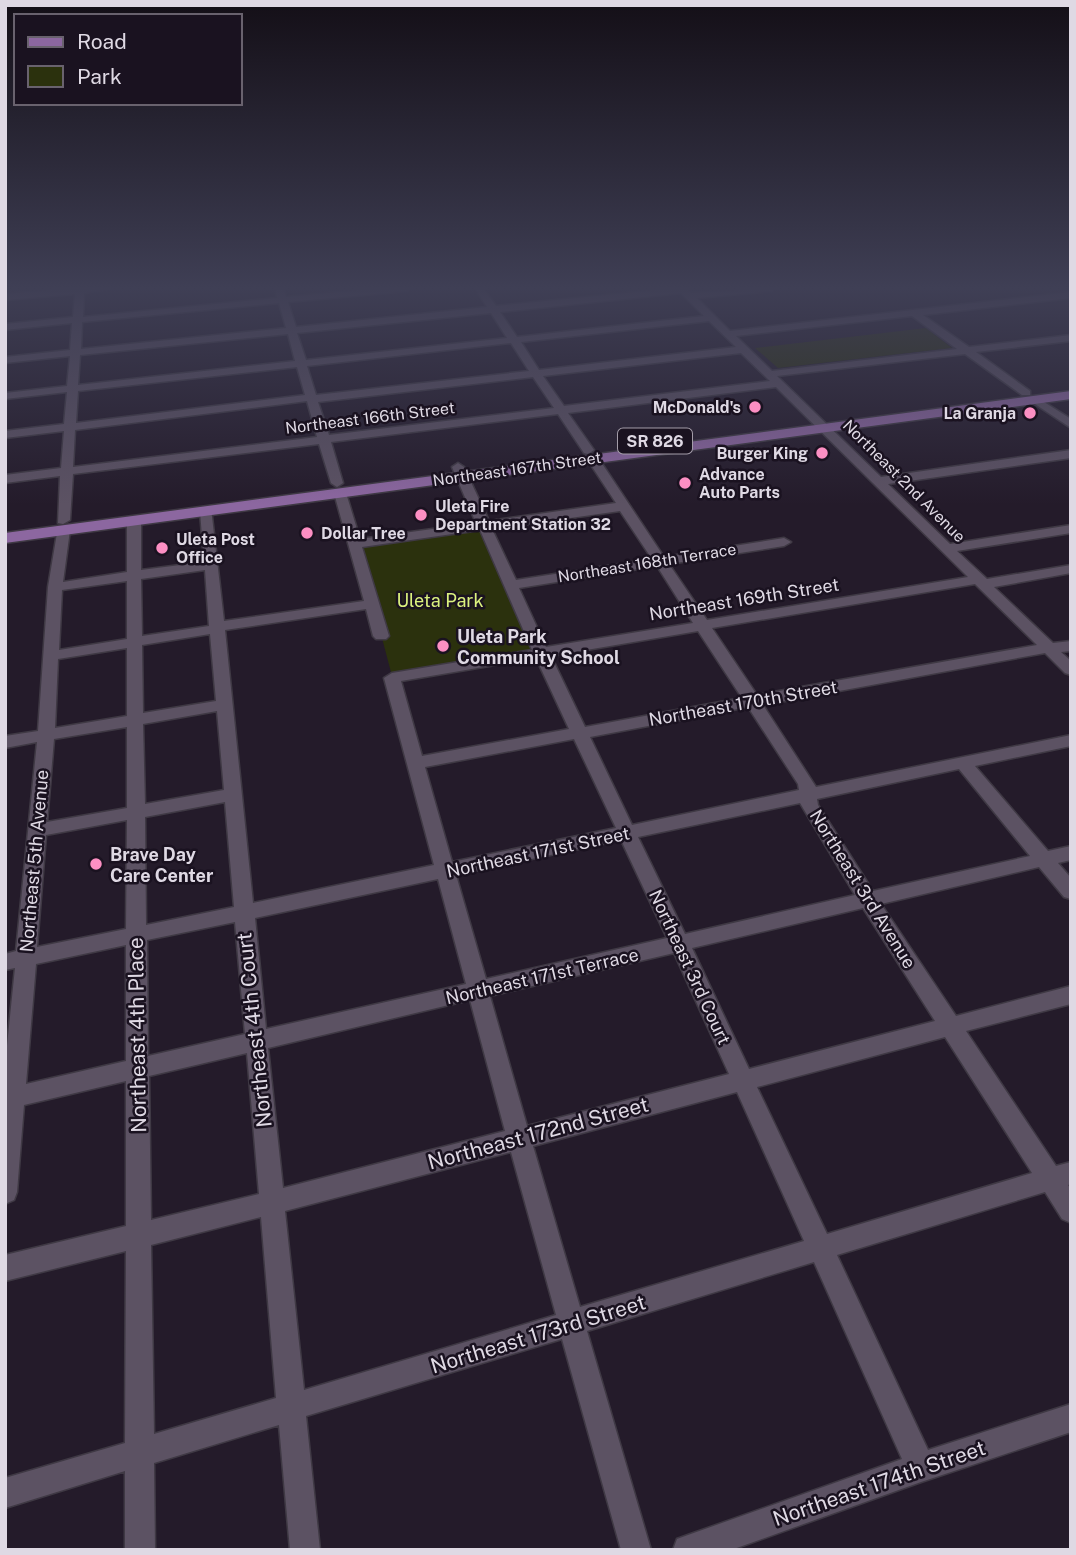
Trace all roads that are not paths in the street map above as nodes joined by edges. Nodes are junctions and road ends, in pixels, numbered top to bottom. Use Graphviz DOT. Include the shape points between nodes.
graph roads {
  1 [pos="75,361"];
  2 [pos="324,361"];
  3 [pos="528,361"];
  4 [pos="645,361"];
  5 [pos="758,361"];
  6 [pos="885,361"];
  7 [pos="982,361"];
  8 [pos="302,363"];
  9 [pos="536,373"];
  10 [pos="771,374"];
  11 [pos="780,383"];
  12 [pos="1071,387"];
  13 [pos="72,389"];
  14 [pos="1036,394"];
  15 [pos="5,396"];
  16 [pos="1071,396"];
  17 [pos="312,398"];
  18 [pos="562,410"];
  19 [pos="821,424"];
  20 [pos="1071,425"];
  21 [pos="69,427"];
  22 [pos="5,435"];
  23 [pos="324,440"];
  24 [pos="1071,454"];
  25 [pos="590,455"];
  26 [pos="66,472"];
  27 [pos="460,472"];
  28 [pos="5,479"];
  29 [pos="880,481"];
  30 [pos="339,488"];
  31 [pos="625,506"];
  32 [pos="206,511"];
  33 [pos="134,520"];
  34 [pos="63,525"];
  35 [pos="484,526"];
  36 [pos="5,527"];
  37 [pos="1071,529"];
  38 [pos="5,538"];
  39 [pos="784,542"];
  40 [pos="355,544"];
  41 [pos="947,548"];
  42 [pos="660,561"];
  43 [pos="209,565"];
  44 [pos="1071,569"];
  45 [pos="134,576"];
  46 [pos="981,581"];
  47 [pos="510,585"];
  48 [pos="55,587"];
  49 [pos="371,604"];
  50 [pos="702,625"];
  51 [pos="216,628"];
  52 [pos="381,635"];
  53 [pos="135,642"];
  54 [pos="1071,646"];
  55 [pos="1049,649"];
  56 [pos="541,652"];
  57 [pos="49,656"];
  58 [pos="1071,670"];
  59 [pos="752,702"];
  60 [pos="223,705"];
  61 [pos="134,721"];
  62 [pos="579,733"];
  63 [pos="46,735"];
  64 [pos="1071,740"];
  65 [pos="5,741"];
  66 [pos="415,762"];
  67 [pos="962,762"];
  68 [pos="232,795"];
  69 [pos="808,796"];
  70 [pos="136,813"];
  71 [pos="38,830"];
  72 [pos="627,833"];
  73 [pos="1071,853"];
  74 [pos="1044,859"];
  75 [pos="446,871"];
  76 [pos="1071,892"];
  77 [pos="868,900"];
  78 [pos="243,914"];
  79 [pos="136,935"];
  80 [pos="680,944"];
  81 [pos="25,958"];
  82 [pos="5,962"];
  83 [pos="479,991"];
  84 [pos="1071,995"];
  85 [pos="950,1027"];
  86 [pos="256,1041"];
  87 [pos="138,1067"];
  88 [pos="742,1079"];
  89 [pos="13,1097"];
  90 [pos="8,1138"];
  91 [pos="519,1138"];
  92 [pos="1060,1176"];
  93 [pos="5,1192"];
  94 [pos="271,1203"];
  95 [pos="1071,1211"];
  96 [pos="139,1236"];
  97 [pos="821,1249"];
  98 [pos="5,1268"];
  99 [pos="572,1324"];
  100 [pos="291,1408"];
  101 [pos="1071,1418"];
  102 [pos="140,1454"];
  103 [pos="921,1467"];
  104 [pos="5,1493"];
  105 [pos="140,1550"];
  106 [pos="305,1550"];
  107 [pos="636,1550"];
  108 [pos="688,1550"];
  1 -- 13 [label="street, Northeast 5th Avenue"];
  2 -- 8 [label="street"];
  3 -- 9 [label="street, Northeast 3rd Avenue"];
  4 -- 9 [label="street"];
  5 -- 10 [label="street, Northeast 2nd Avenue"];
  6 -- 10 [label="street"];
  7 -- 14 [label="street"];
  8 -- 13 [label="street"];
  8 -- 17 [label="street"];
  9 -- 17 [label="street"];
  9 -- 18 [label="street, Northeast 3rd Avenue"];
  10 -- 11 [label="street, Northeast 2nd Avenue"];
  11 -- 18 [label="street, Northeast 166th Street"];
  11 -- 19 [label="street, Northeast 2nd Avenue"];
  12 -- 14 [label="main road, Northeast 167th Street / SR 826"];
  13 -- 15 [label="street"];
  13 -- 21 [label="street, Northeast 5th Avenue"];
  14 -- 16 [label="main road, Northeast 167th Street / SR 826"];
  14 -- 19 [label="main road, Northeast 167th Street / SR 826"];
  14 -- 19 [label="main road, Northeast 167th Street / SR 826" via="1011,403"];
  14 -- 20 [label="street"];
  17 -- 21 [label="street"];
  17 -- 23 [label="street"];
  18 -- 23 [label="street, Northeast 166th Street"];
  18 -- 25 [label="street, Northeast 3rd Avenue"];
  19 -- 25 [label="main road, Northeast 167th Street / SR 826"];
  19 -- 25 [label="main road, Northeast 167th Street / SR 826" via="623,446"];
  19 -- 29 [label="street, Northeast 2nd Avenue"];
  21 -- 22 [label="street"];
  21 -- 26 [label="street, Northeast 5th Avenue"];
  23 -- 26 [label="street, Northeast 166th Street"];
  23 -- 30 [label="street"];
  24 -- 29 [label="street"];
  25 -- 27 [label="main road, Northeast 167th Street / SR 826"];
  25 -- 27 [label="main road, Northeast 167th Street / SR 826" via="565,463"];
  25 -- 31 [label="street, Northeast 3rd Avenue"];
  26 -- 28 [label="street, Northeast 166th Street"];
  26 -- 34 [label="street, Northeast 5th Avenue"];
  27 -- 30 [label="main road, Northeast 167th Street / SR 826"];
  27 -- 30 [label="main road, Northeast 167th Street / SR 826" via="373,478"];
  27 -- 35 [label="street, Northeast 3rd Court"];
  29 -- 41 [label="street, Northeast 2nd Avenue"];
  30 -- 32 [label="main road, Northeast 167th Street / SR 826" via="312,497"];
  30 -- 34 [label="main road, Northeast 167th Street / SR 826" via="96,515"];
  30 -- 40 [label="street"];
  31 -- 35 [label="street"];
  31 -- 42 [label="street, Northeast 3rd Avenue"];
  32 -- 33 [label="main road, Northeast 167th Street / SR 826"];
  32 -- 43 [label="street, Northeast 4th Court"];
  33 -- 34 [label="main road, Northeast 167th Street / SR 826"];
  33 -- 45 [label="street, Northeast 4th Place"];
  34 -- 36 [label="main road, Northeast 167th Street / SR 826"];
  34 -- 38 [label="main road, Northeast 167th Street"];
  34 -- 48 [label="street, Northeast 5th Avenue"];
  35 -- 40 [label="street"];
  35 -- 47 [label="street, Northeast 3rd Court"];
  37 -- 41 [label="street"];
  39 -- 42 [label="street, Northeast 168th Terrace"];
  40 -- 49 [label="street"];
  41 -- 46 [label="street, Northeast 2nd Avenue"];
  42 -- 47 [label="street, Northeast 168th Terrace"];
  42 -- 50 [label="street, Northeast 3rd Avenue"];
  43 -- 45 [label="street"];
  43 -- 51 [label="street, Northeast 4th Court"];
  44 -- 46 [label="street, Northeast 169th Street"];
  45 -- 48 [label="street"];
  45 -- 53 [label="street, Northeast 4th Place"];
  46 -- 50 [label="street, Northeast 169th Street"];
  46 -- 55 [label="street, Northeast 2nd Avenue"];
  47 -- 56 [label="street, Northeast 3rd Court"];
  48 -- 57 [label="street, Northeast 5th Avenue"];
  49 -- 51 [label="street"];
  49 -- 52 [label="street"];
  50 -- 56 [label="street, Northeast 169th Street"];
  50 -- 59 [label="street, Northeast 3rd Avenue"];
  51 -- 53 [label="street"];
  51 -- 60 [label="street, Northeast 4th Court"];
  53 -- 57 [label="street"];
  53 -- 61 [label="street, Northeast 4th Place"];
  54 -- 55 [label="street, Northeast 170th Street"];
  55 -- 58 [label="street, Northeast 2nd Avenue"];
  55 -- 59 [label="street, Northeast 170th Street"];
  56 -- 62 [label="street, Northeast 3rd Court"];
  56 -- 66 [label="street, Northeast 169th Street" via="392,678"];
  57 -- 63 [label="street, Northeast 5th Avenue"];
  59 -- 62 [label="street, Northeast 170th Street"];
  59 -- 69 [label="street, Northeast 3rd Avenue" via="807,784"];
  60 -- 61 [label="street"];
  60 -- 68 [label="street, Northeast 4th Court"];
  61 -- 63 [label="street"];
  61 -- 70 [label="street, Northeast 4th Place"];
  62 -- 66 [label="street, Northeast 170th Street"];
  62 -- 72 [label="street, Northeast 3rd Court"];
  63 -- 65 [label="street"];
  63 -- 71 [label="street, Northeast 5th Avenue"];
  64 -- 67 [label="street, Northeast 171st Street"];
  66 -- 75 [label="street"];
  67 -- 69 [label="street, Northeast 171st Street"];
  67 -- 74 [label="street"];
  68 -- 70 [label="street"];
  68 -- 78 [label="street, Northeast 4th Court"];
  69 -- 72 [label="street, Northeast 171st Street"];
  69 -- 77 [label="street, Northeast 3rd Avenue" via="809,805"];
  70 -- 71 [label="street"];
  70 -- 79 [label="street, Northeast 4th Place"];
  71 -- 81 [label="street, Northeast 5th Avenue"];
  72 -- 75 [label="street, Northeast 171st Street"];
  72 -- 80 [label="street, Northeast 3rd Court"];
  73 -- 74 [label="street, Northeast 171st Terrace"];
  74 -- 76 [label="street"];
  74 -- 77 [label="street, Northeast 171st Terrace"];
  75 -- 78 [label="street, Northeast 171st Street"];
  75 -- 83 [label="street"];
  77 -- 80 [label="street, Northeast 171st Terrace"];
  77 -- 85 [label="street, Northeast 3rd Avenue"];
  78 -- 79 [label="street, Northeast 171st Street"];
  78 -- 86 [label="street, Northeast 4th Court"];
  79 -- 81 [label="street, Northeast 171st Street"];
  79 -- 87 [label="street, Northeast 4th Place"];
  80 -- 83 [label="street, Northeast 171st Terrace"];
  80 -- 88 [label="street, Northeast 3rd Court"];
  81 -- 82 [label="street, Northeast 171st Street"];
  81 -- 89 [label="street, Northeast 5th Avenue"];
  83 -- 86 [label="street, Northeast 171st Terrace"];
  83 -- 91 [label="street"];
  84 -- 85 [label="street, Northeast 172nd Street"];
  85 -- 88 [label="street, Northeast 172nd Street"];
  85 -- 92 [label="street, Northeast 3rd Avenue"];
  86 -- 87 [label="street, Northeast 171st Terrace"];
  86 -- 94 [label="street, Northeast 4th Court"];
  87 -- 89 [label="street, Northeast 171st Terrace"];
  87 -- 96 [label="street, Northeast 4th Place"];
  88 -- 91 [label="street, Northeast 172nd Street"];
  88 -- 97 [label="street, Northeast 3rd Court"];
  89 -- 90 [label="street, Northeast 5th Avenue"];
  90 -- 93 [label="street, Northeast 5th Avenue"];
  91 -- 94 [label="street, Northeast 172nd Street"];
  91 -- 99 [label="street"];
  92 -- 95 [label="street, Northeast 3rd Avenue"];
  92 -- 97 [label="street, Northeast 173rd Street"];
  94 -- 96 [label="street, Northeast 172nd Street"];
  94 -- 100 [label="street, Northeast 4th Court"];
  96 -- 98 [label="street, Northeast 172nd Street"];
  96 -- 102 [label="street, Northeast 4th Place"];
  97 -- 99 [label="street, Northeast 173rd Street"];
  97 -- 103 [label="street, Northeast 3rd Court"];
  99 -- 100 [label="street, Northeast 173rd Street"];
  99 -- 107 [label="street"];
  100 -- 102 [label="street, Northeast 173rd Street"];
  100 -- 106 [label="street, Northeast 4th Court"];
  101 -- 103 [label="street, Northeast 174th Street"];
  102 -- 104 [label="street, Northeast 173rd Street"];
  102 -- 105 [label="street, Northeast 4th Place"];
  103 -- 108 [label="street, Northeast 174th Street"];
}
